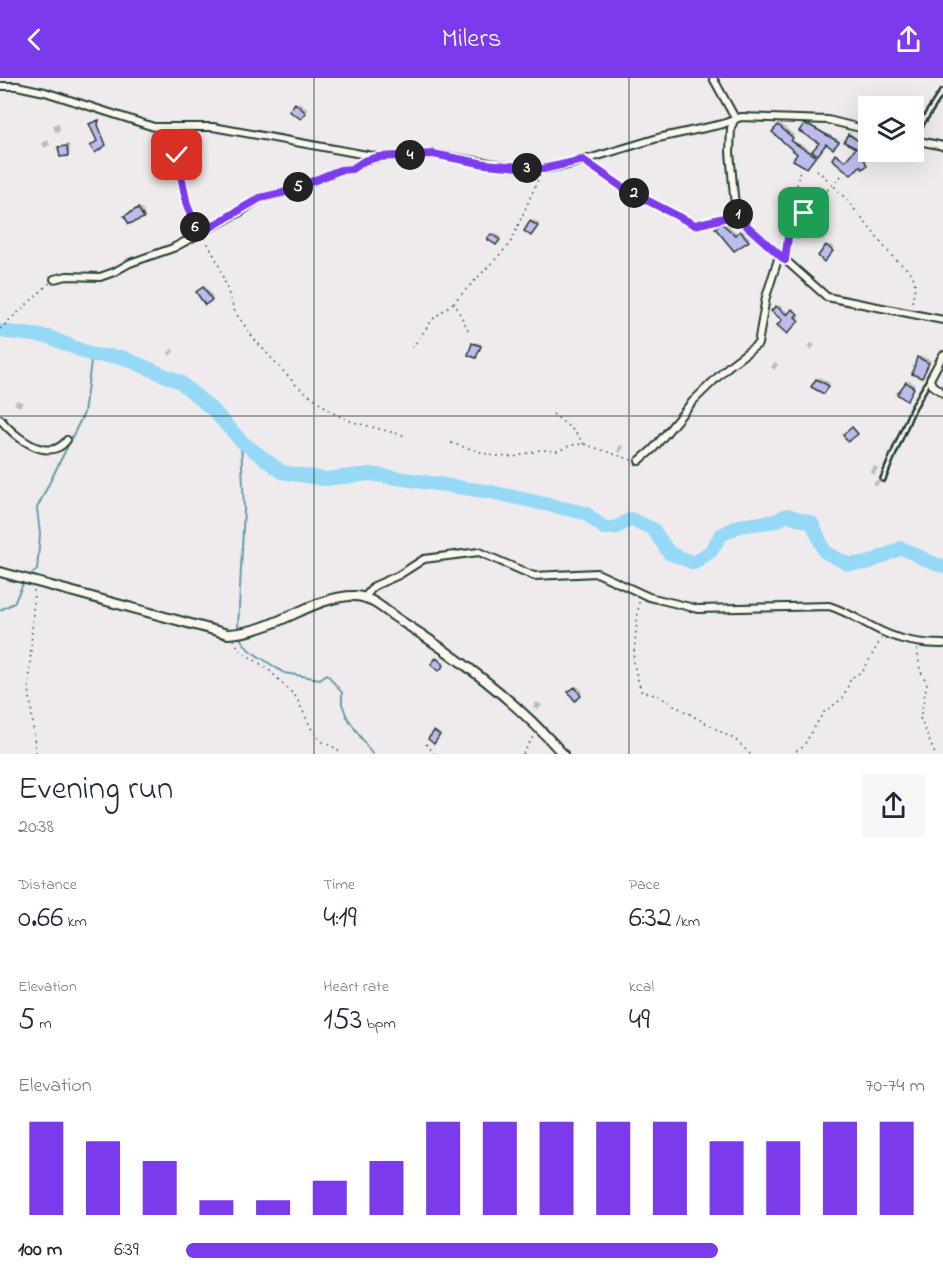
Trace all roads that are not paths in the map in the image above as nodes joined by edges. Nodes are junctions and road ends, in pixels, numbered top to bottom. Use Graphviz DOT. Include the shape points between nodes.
graph roads {
  1 [pos="712,78"];
  2 [pos="0,86"];
  3 [pos="942,92"];
  4 [pos="735,118"];
  5 [pos="924,120"];
  6 [pos="858,128"];
  7 [pos="924,142"];
  8 [pos="943,146"];
  9 [pos="378,157"];
  10 [pos="782,258"];
  11 [pos="54,279"];
  12 [pos="943,320"];
  13 [pos="943,355"];
  14 [pos="930,379"];
  15 [pos="943,393"];
  16 [pos="0,419"];
  17 [pos="67,440"];
  18 [pos="639,461"];
  19 [pos="883,479"];
  20 [pos="0,572"];
  21 [pos="364,597"];
  22 [pos="943,644"];
  23 [pos="563,754"];
  1 -- 4 [label="street"];
  2 -- 9 [label="street" via="45,92 142,124 213,127"];
  3 -- 5 [label="lane"];
  4 -- 6 [label="street" via="828,120"];
  4 -- 9 [label="street" via="695,132 543,169 433,154"];
  4 -- 10 [label="street" via="730,152 736,209 747,226"];
  7 -- 8 [label="street"];
  9 -- 11 [label="street" via="260,198 173,248 100,277"];
  10 -- 12 [label="street" via="833,300"];
  10 -- 18 [label="street" via="766,297 758,344 693,401"];
  13 -- 14 [label="street"];
  14 -- 15 [label="street"];
  14 -- 19 [label="lane" via="912,410"];
  16 -- 17 [label="street" via="15,436 40,447 58,448"];
  20 -- 21 [label="street" via="228,633 274,625 319,604"];
  21 -- 22 [label="street" via="374,586 424,559 479,552 534,576 597,573 681,607 829,606 884,633"];
  21 -- 23 [label="street" via="453,654 524,711"];
}
